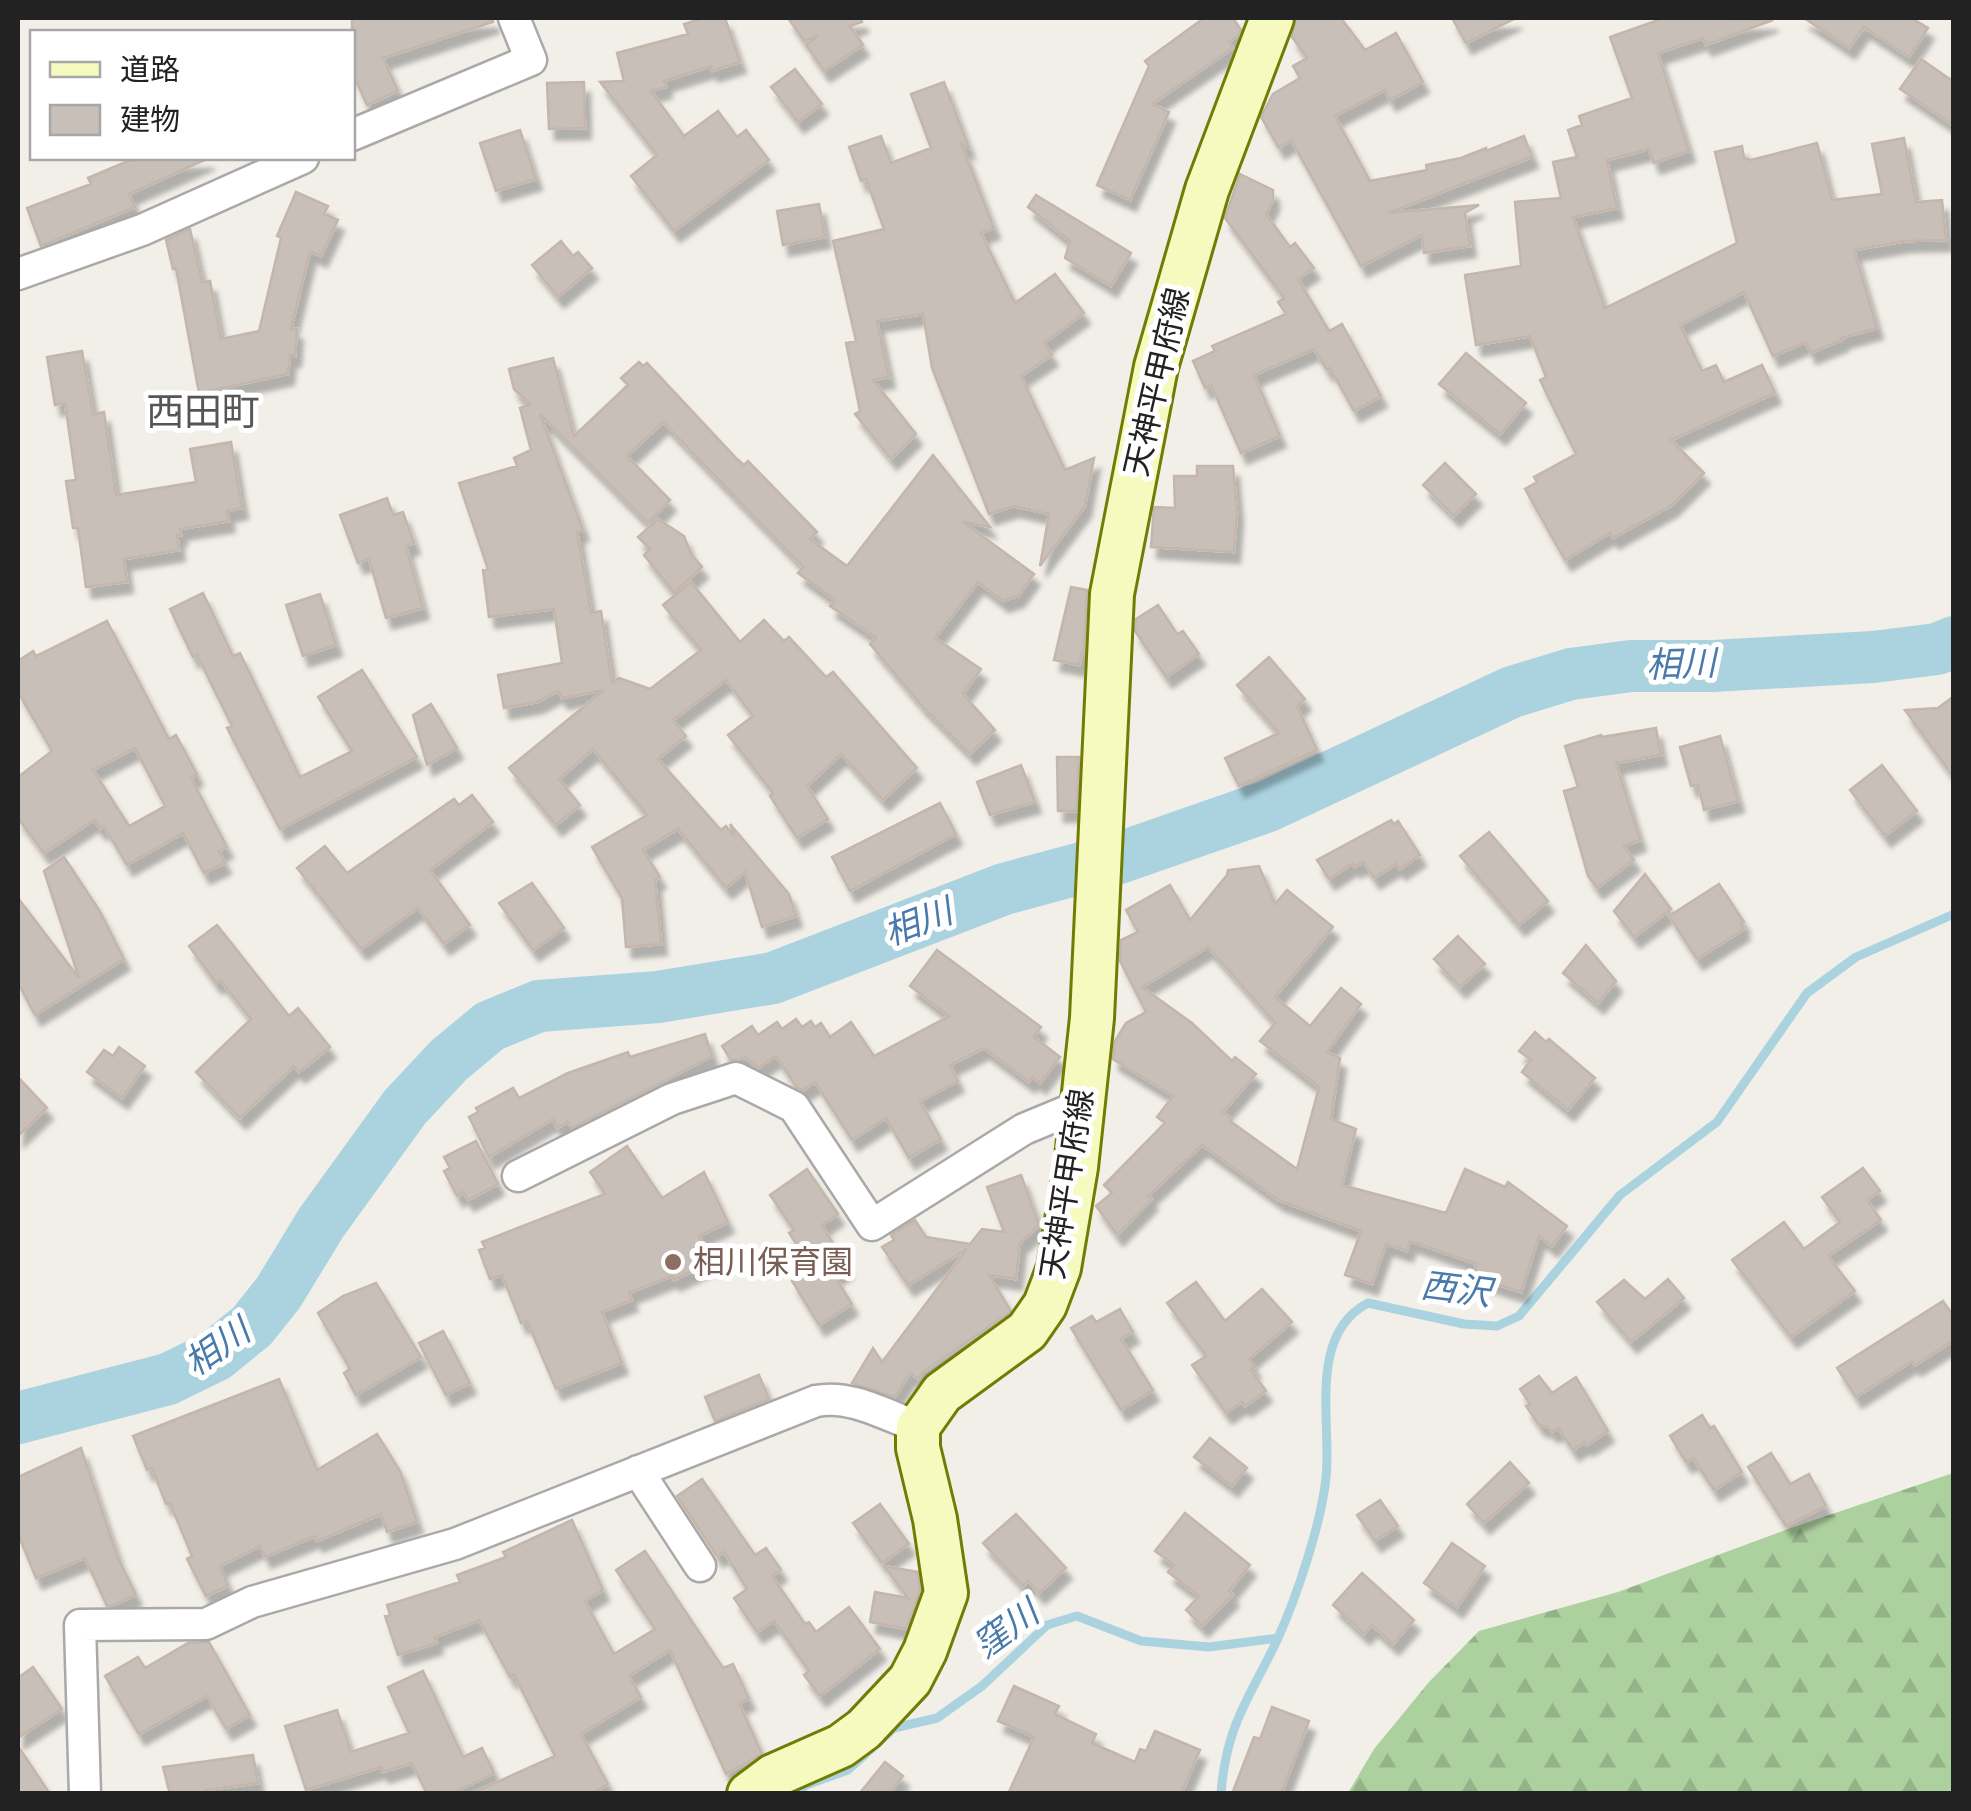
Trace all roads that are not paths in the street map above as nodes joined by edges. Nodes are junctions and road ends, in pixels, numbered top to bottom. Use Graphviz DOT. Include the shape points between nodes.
graph roads {
  1 [pos="514,18"];
  2 [pos="1272,18"];
  3 [pos="355,134"];
  4 [pos="299,160"];
  5 [pos="18,274"];
  6 [pos="1082,1105"];
  7 [pos="518,1176"];
  8 [pos="918,1428"];
  9 [pos="638,1471"];
  10 [pos="700,1566"];
  11 [pos="85,1794"];
  12 [pos="749,1794"];
  1 -- 3 [label="street" via="531,60"];
  2 -- 6 [label="main road, 天神平甲府線" via="1207,190 1156,367 1112,594"];
  4 -- 5 [label="street" via="142,230"];
  6 -- 7 [label="street" via="1024,1129 872,1225 794,1108 736,1078 672,1099"];
  6 -- 8 [label="main road, 天神平甲府線" via="1059,1268 1038,1318 942,1392"];
  8 -- 9 [label="street" via="834,1398"];
  8 -- 12 [label="main road" via="946,1592 926,1652 910,1680 864,1729"];
  9 -- 10 [label="street"];
  9 -- 11 [label="street" via="455,1544 252,1602 206,1624 80,1625"];
}
